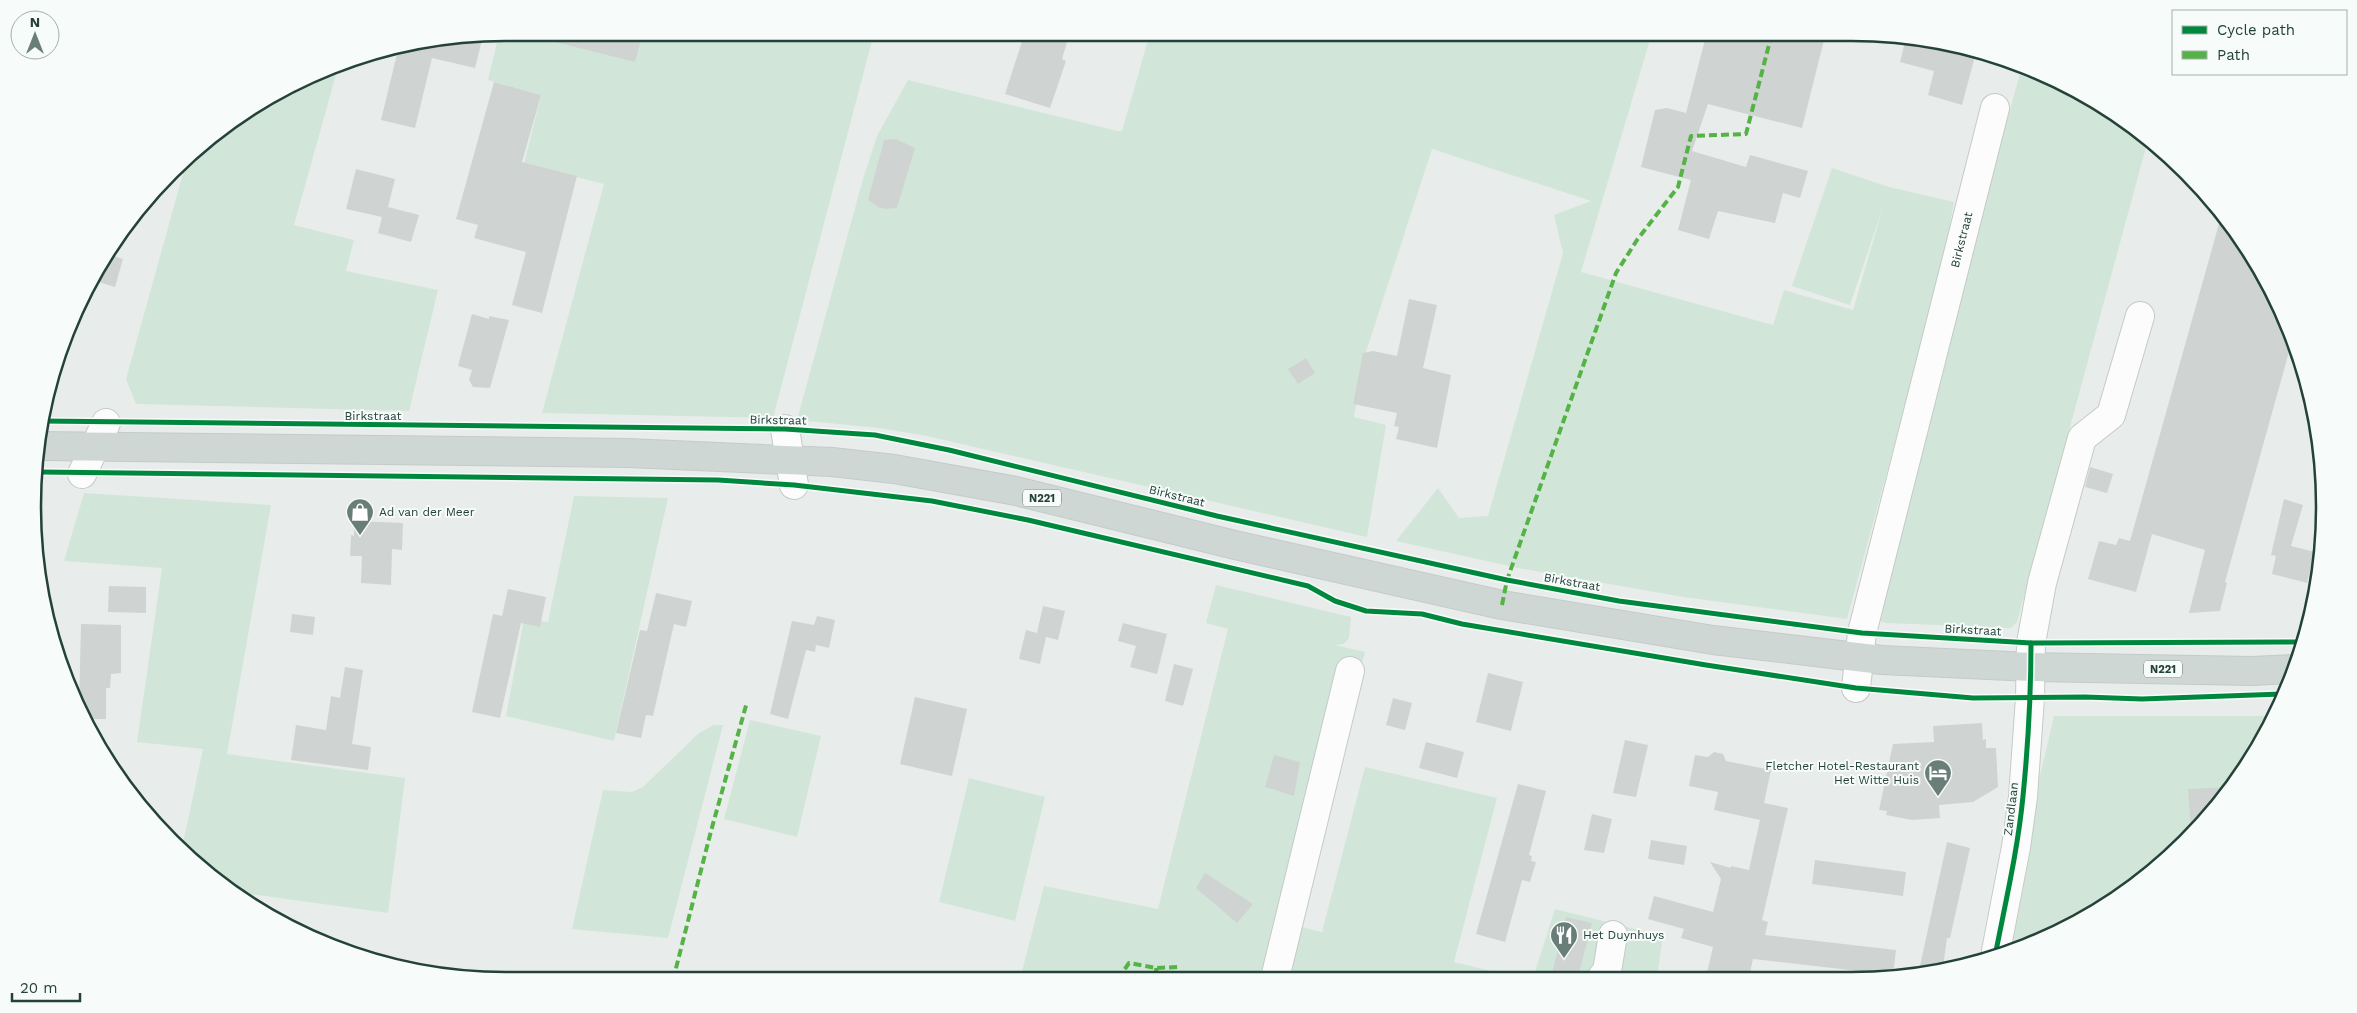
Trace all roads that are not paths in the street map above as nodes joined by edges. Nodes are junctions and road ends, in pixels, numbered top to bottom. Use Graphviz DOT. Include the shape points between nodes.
graph roads {
  1 [pos="1995,108"];
  2 [pos="2140,316"];
  3 [pos="106,423"];
  4 [pos="784,429"];
  5 [pos="45,446"];
  6 [pos="94,448"];
  7 [pos="792,472"];
  8 [pos="82,474"];
  9 [pos="1859,658"];
  10 [pos="2031,667"];
  11 [pos="2286,669"];
  12 [pos="1350,671"];
  13 [pos="1856,688"];
  14 [pos="1613,935"];
  15 [pos="1997,948"];
  16 [pos="1276,972"];
  17 [pos="1606,972"];
  1 -- 9 [label="street, Birkstraat" via="1862,633"];
  2 -- 10 [label="street, Zandlaan" via="2111,415 2082,438 2042,583 2031,643"];
  3 -- 6 [label="street"];
  4 -- 7 [label="street"];
  5 -- 6 [label="main road, N221"];
  6 -- 7 [label="main road, N221" via="628,453"];
  6 -- 8 [label="street"];
  7 -- 9 [label="main road, N221" via="894,469 1016,491 1234,545 1502,605 1713,640"];
  9 -- 10 [label="main road, N221"];
  9 -- 13 [label="street, Birkstraat"];
  10 -- 11 [label="main road, N221"];
  10 -- 15 [label="street, Zandlaan" via="2023,797"];
  12 -- 16 [label="street"];
  14 -- 17 [label="street"];
}
